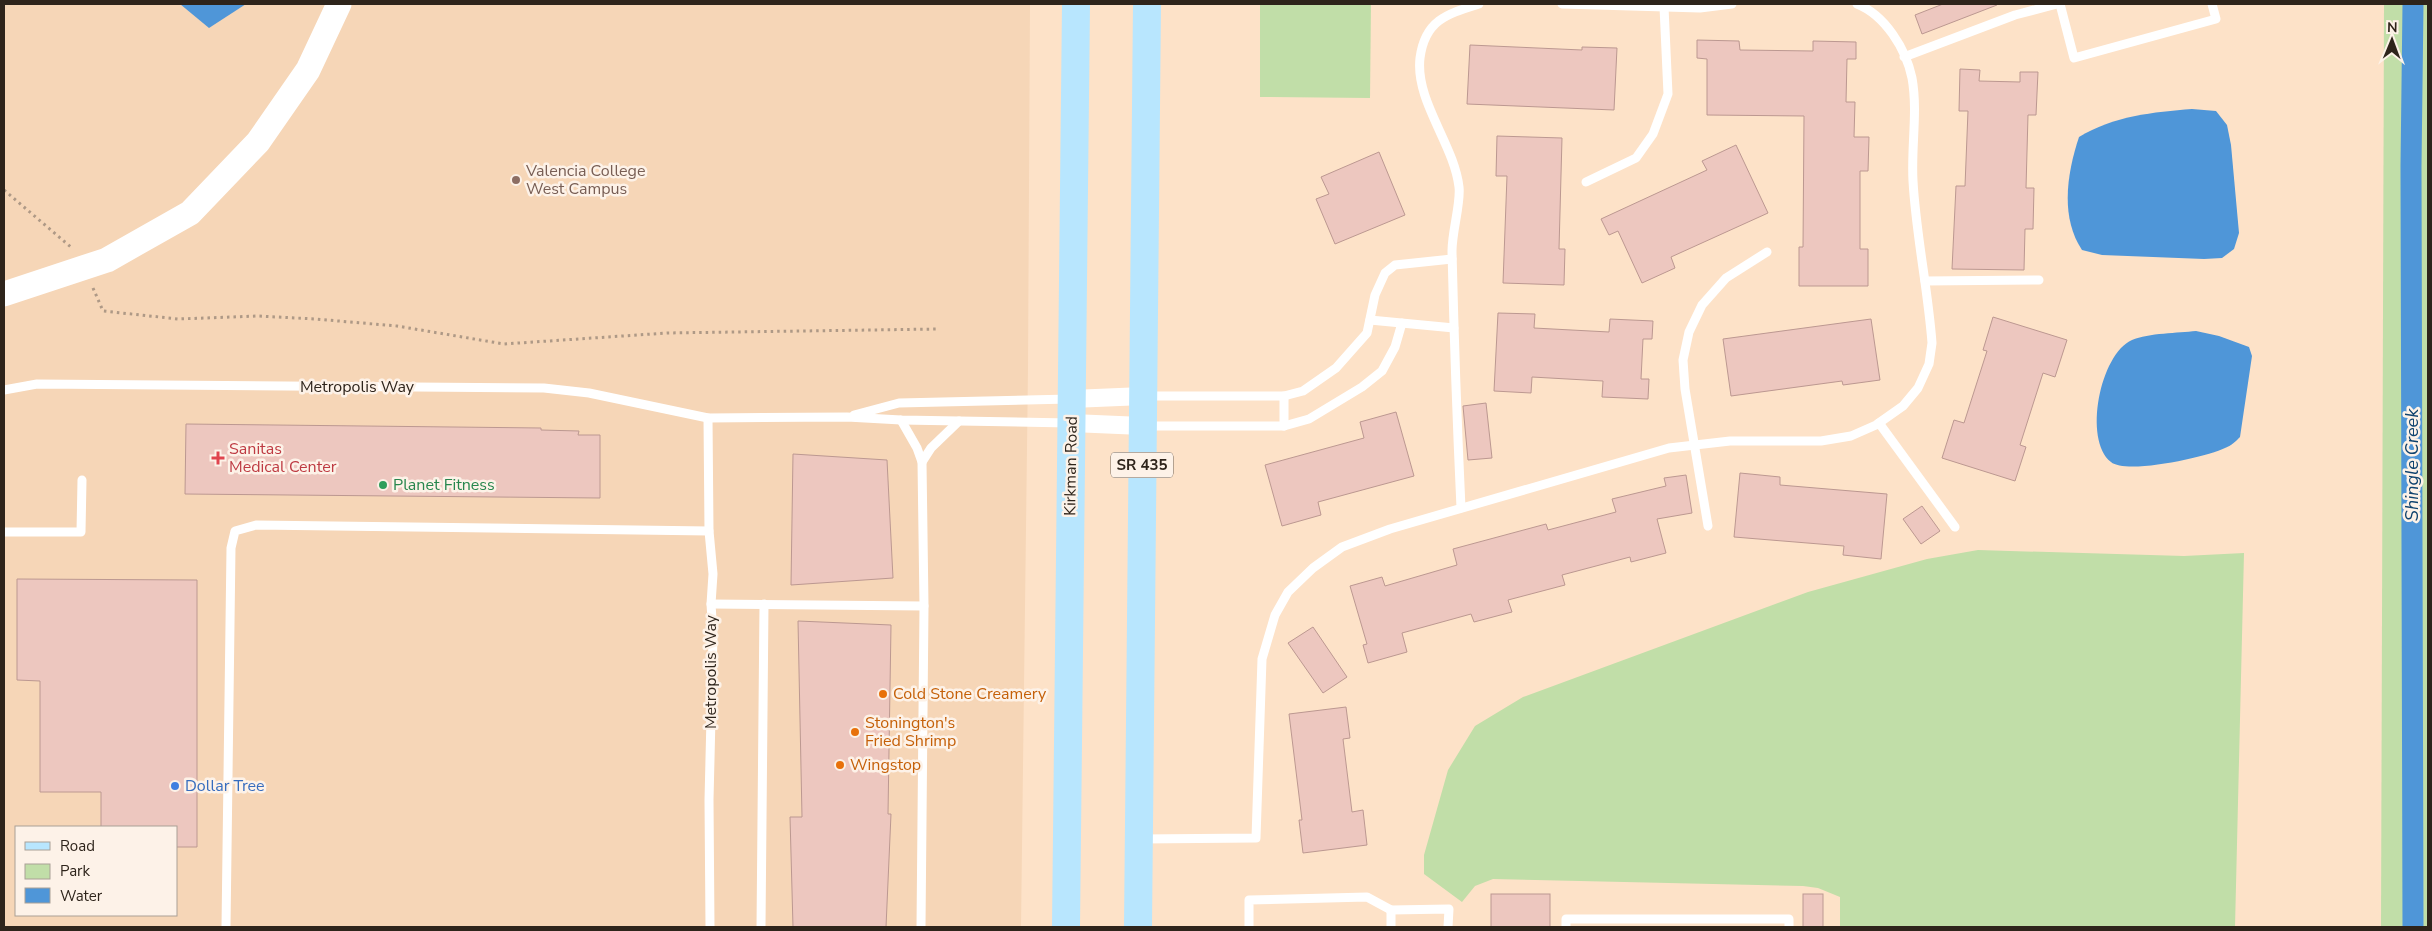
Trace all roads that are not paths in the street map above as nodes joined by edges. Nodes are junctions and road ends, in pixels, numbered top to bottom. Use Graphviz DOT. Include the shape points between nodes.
graph roads {
  1 [pos="339,4"];
  2 [pos="1076,4"];
  3 [pos="1147,4"];
  4 [pos="1479,4"];
  5 [pos="1562,4"];
  6 [pos="1732,4"];
  7 [pos="1858,4"];
  8 [pos="2059,4"];
  9 [pos="2212,4"];
  10 [pos="1671,6"];
  11 [pos="1904,57"];
  12 [pos="1586,182"];
  13 [pos="1766,252"];
  14 [pos="1452,259"];
  15 [pos="2039,280"];
  16 [pos="1925,281"];
  17 [pos="4,294"];
  18 [pos="1370,320"];
  19 [pos="1402,323"];
  20 [pos="1454,328"];
  21 [pos="4,390"];
  22 [pos="1143,396"];
  23 [pos="1284,396"];
  24 [pos="1072,411"];
  25 [pos="847,417"];
  26 [pos="708,418"];
  27 [pos="901,420"];
  28 [pos="959,421"];
  29 [pos="1879,423"];
  30 [pos="1142,426"];
  31 [pos="1284,426"];
  32 [pos="1695,445"];
  33 [pos="922,462"];
  34 [pos="82,480"];
  35 [pos="1461,508"];
  36 [pos="1708,526"];
  37 [pos="1955,527"];
  38 [pos="708,531"];
  39 [pos="4,532"];
  40 [pos="711,604"];
  41 [pos="764,604"];
  42 [pos="924,606"];
  43 [pos="1138,839"];
  44 [pos="1391,910"];
  45 [pos="226,927"];
  46 [pos="710,927"];
  47 [pos="761,927"];
  48 [pos="921,927"];
  49 [pos="1066,927"];
  50 [pos="1138,927"];
  51 [pos="1249,927"];
  52 [pos="1391,927"];
  53 [pos="1448,927"];
  54 [pos="1566,927"];
  55 [pos="1789,927"];
  1 -- 17 [label="street" via="308,70 258,142 190,213 107,260"];
  2 -- 24 [label="main road, Kirkman Road"];
  3 -- 22 [label="main road, SR 435"];
  4 -- 14 [label="lane" via="1446,14 1428,31 1420,59 1423,89 1452,158 1460,189 1452,235"];
  5 -- 10 [label="lane"];
  6 -- 10 [label="lane" via="1700,8"];
  7 -- 11 [label="lane" via="1868,8 1887,27 1899,43"];
  8 -- 9 [label="lane" via="2074,58 2216,19"];
  8 -- 11 [label="lane" via="2015,15"];
  10 -- 12 [label="lane" via="1668,94 1653,134 1636,158"];
  11 -- 16 [label="lane" via="1912,77 1914,98 1912,173"];
  13 -- 32 [label="lane" via="1726,278 1702,305 1689,332 1683,360"];
  14 -- 18 [label="lane" via="1395,265 1385,273"];
  14 -- 20 [label="lane"];
  15 -- 16 [label="lane"];
  16 -- 29 [label="lane" via="1932,343 1929,364 1918,388 1903,406"];
  18 -- 19 [label="lane"];
  18 -- 23 [label="lane" via="1367,332 1336,368 1303,391"];
  19 -- 20 [label="lane"];
  19 -- 31 [label="lane" via="1395,347 1382,371 1324,411"];
  20 -- 35 [label="lane"];
  21 -- 26 [label="lane, Metropolis Way" via="37,384 544,388 589,393"];
  22 -- 23 [label="lane"];
  22 -- 24 [label="street"];
  22 -- 30 [label="main road, SR 435"];
  23 -- 31 [label="lane"];
  24 -- 25 [label="lane" via="899,404"];
  24 -- 28 [label="lane"];
  24 -- 30 [label="street"];
  24 -- 49 [label="main road, Kirkman Road"];
  25 -- 26 [label="lane, Metropolis Way"];
  25 -- 27 [label="lane"];
  26 -- 38 [label="lane, Metropolis Way"];
  27 -- 28 [label="lane"];
  27 -- 33 [label="lane"];
  28 -- 33 [label="lane" via="931,448"];
  29 -- 32 [label="lane" via="1851,436 1820,441 1730,441"];
  29 -- 37 [label="lane"];
  30 -- 31 [label="lane"];
  30 -- 43 [label="main road, SR 435"];
  32 -- 35 [label="lane" via="1669,448"];
  32 -- 36 [label="lane"];
  33 -- 42 [label="lane"];
  34 -- 39 [label="lane" via="81,532"];
  35 -- 43 [label="lane" via="1390,529 1342,548 1313,568 1288,592 1275,614 1262,659 1256,838"];
  38 -- 40 [label="lane, Metropolis Way" via="713,574"];
  38 -- 45 [label="lane" via="256,525 235,531 231,548"];
  40 -- 41 [label="lane"];
  40 -- 46 [label="lane, Metropolis Way"];
  41 -- 42 [label="lane"];
  41 -- 47 [label="lane"];
  42 -- 48 [label="lane"];
  43 -- 50 [label="main road, SR 435"];
  44 -- 51 [label="lane" via="1367,897 1249,900"];
  44 -- 52 [label="lane"];
  44 -- 53 [label="lane" via="1449,909"];
  54 -- 55 [label="lane" via="1566,920 1653,919 1789,919"];
}
